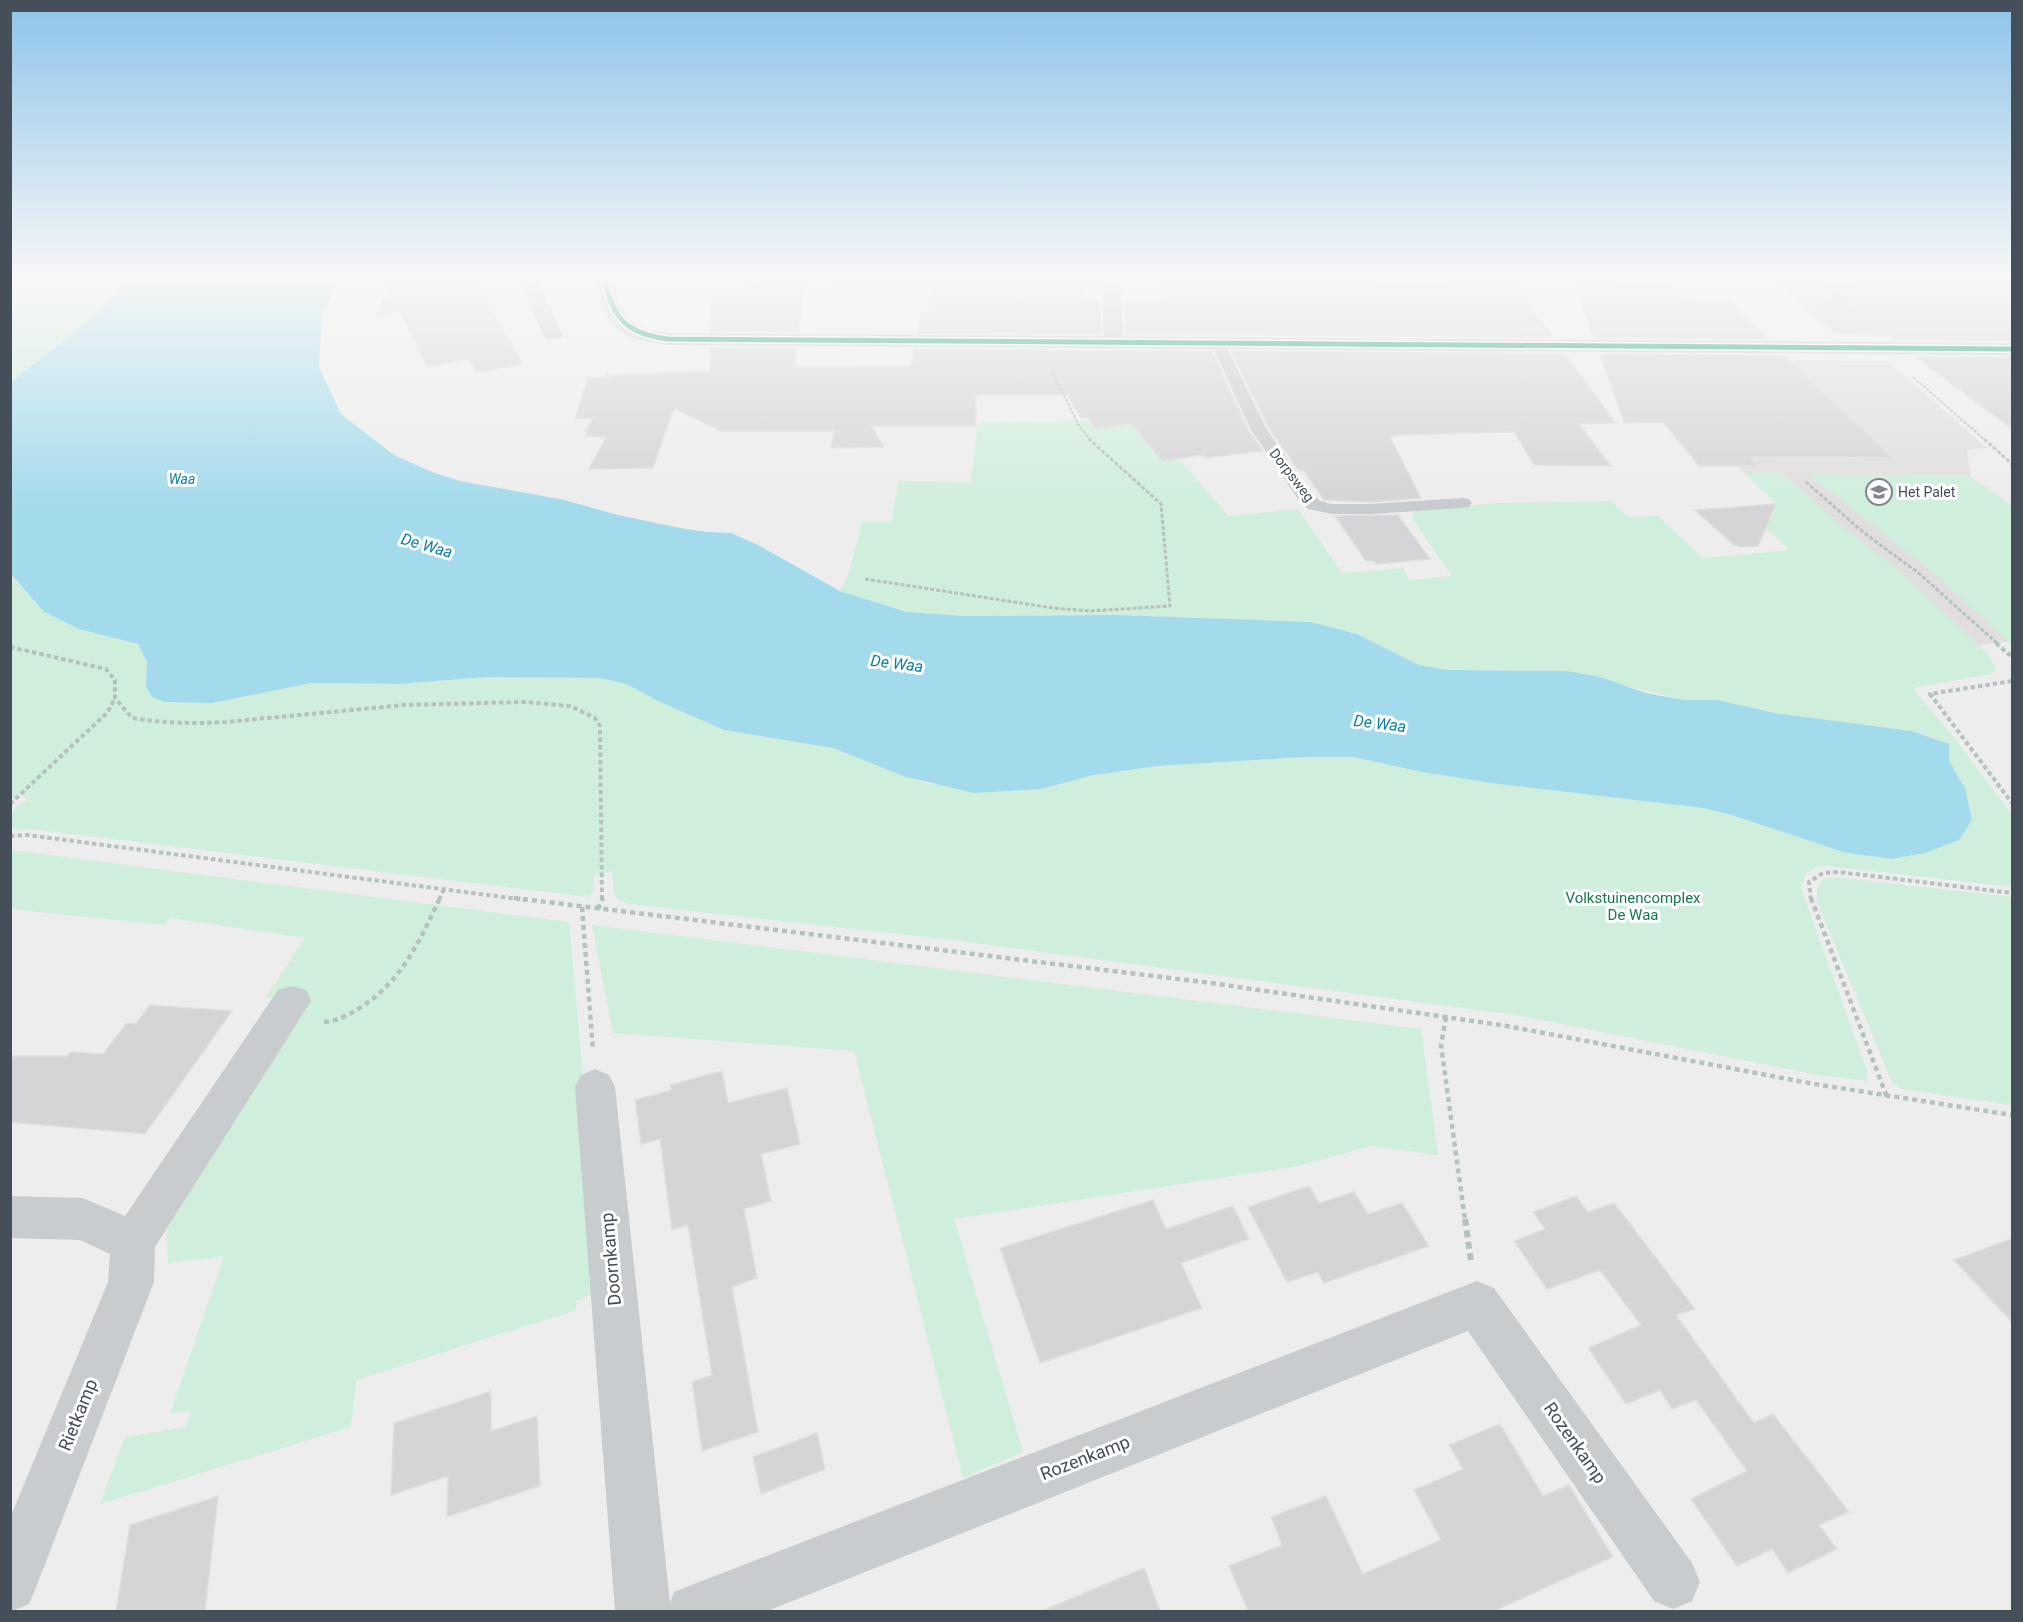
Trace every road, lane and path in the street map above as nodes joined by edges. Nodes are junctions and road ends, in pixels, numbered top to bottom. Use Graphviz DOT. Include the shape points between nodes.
graph roads {
  1 [pos="1044,353"];
  2 [pos="1222,353"];
  3 [pos="1886,353"];
  4 [pos="2013,464"];
  5 [pos="1806,482"];
  6 [pos="1463,503"];
  7 [pos="865,579"];
  8 [pos="10,647"];
  9 [pos="2013,657"];
  10 [pos="2013,681"];
  11 [pos="115,698"];
  12 [pos="2013,803"];
  13 [pos="10,804"];
  14 [pos="10,836"];
  15 [pos="444,889"];
  16 [pos="2013,892"];
  17 [pos="582,907"];
  18 [pos="598,909"];
  19 [pos="284,1014"];
  20 [pos="1446,1017"];
  21 [pos="595,1087"];
  22 [pos="1887,1096"];
  23 [pos="2013,1115"];
  24 [pos="10,1217"];
  25 [pos="133,1242"];
  26 [pos="1477,1304"];
  27 [pos="1673,1582"];
  28 [pos="10,1585"];
  29 [pos="643,1611"];
  30 [pos="694,1611"];
  1 -- 7 [label="path" via="1078,423 1092,443 1161,504 1170,606 1090,611 1053,608"];
  2 -- 6 [label="lane, Dorpsweg" via="1258,430 1314,505 1360,510"];
  3 -- 4 [label="path"];
  5 -- 9 [label="path" via="1863,532 1921,575"];
  8 -- 11 [label="path" via="106,669 115,680"];
  10 -- 12 [label="path" via="1930,694"];
  11 -- 13 [label="path" via="108,712"];
  11 -- 18 [label="path" via="132,718 191,724 322,711 516,700 578,710 594,717 600,726 603,898"];
  14 -- 15 [label="path" via="27,835"];
  15 -- 17 [label="path"];
  15 -- 19 [label="path" via="405,969 375,1001 335,1022"];
  16 -- 22 [label="path" via="1839,872 1823,873 1809,882 1811,902"];
  17 -- 18 [label="path"];
  17 -- 21 [label="path"];
  18 -- 20 [label="path" via="1199,982"];
  19 -- 25 [label="street"];
  20 -- 22 [label="path"];
  20 -- 26 [label="path" via="1441,1045"];
  21 -- 29 [label="street, Doornkamp"];
  22 -- 23 [label="path"];
  24 -- 25 [label="street" via="83,1219"];
  25 -- 28 [label="street, Rietkamp" via="131,1282"];
  26 -- 27 [label="street, Rozenkamp"];
  26 -- 30 [label="street, Rozenkamp"];
}
